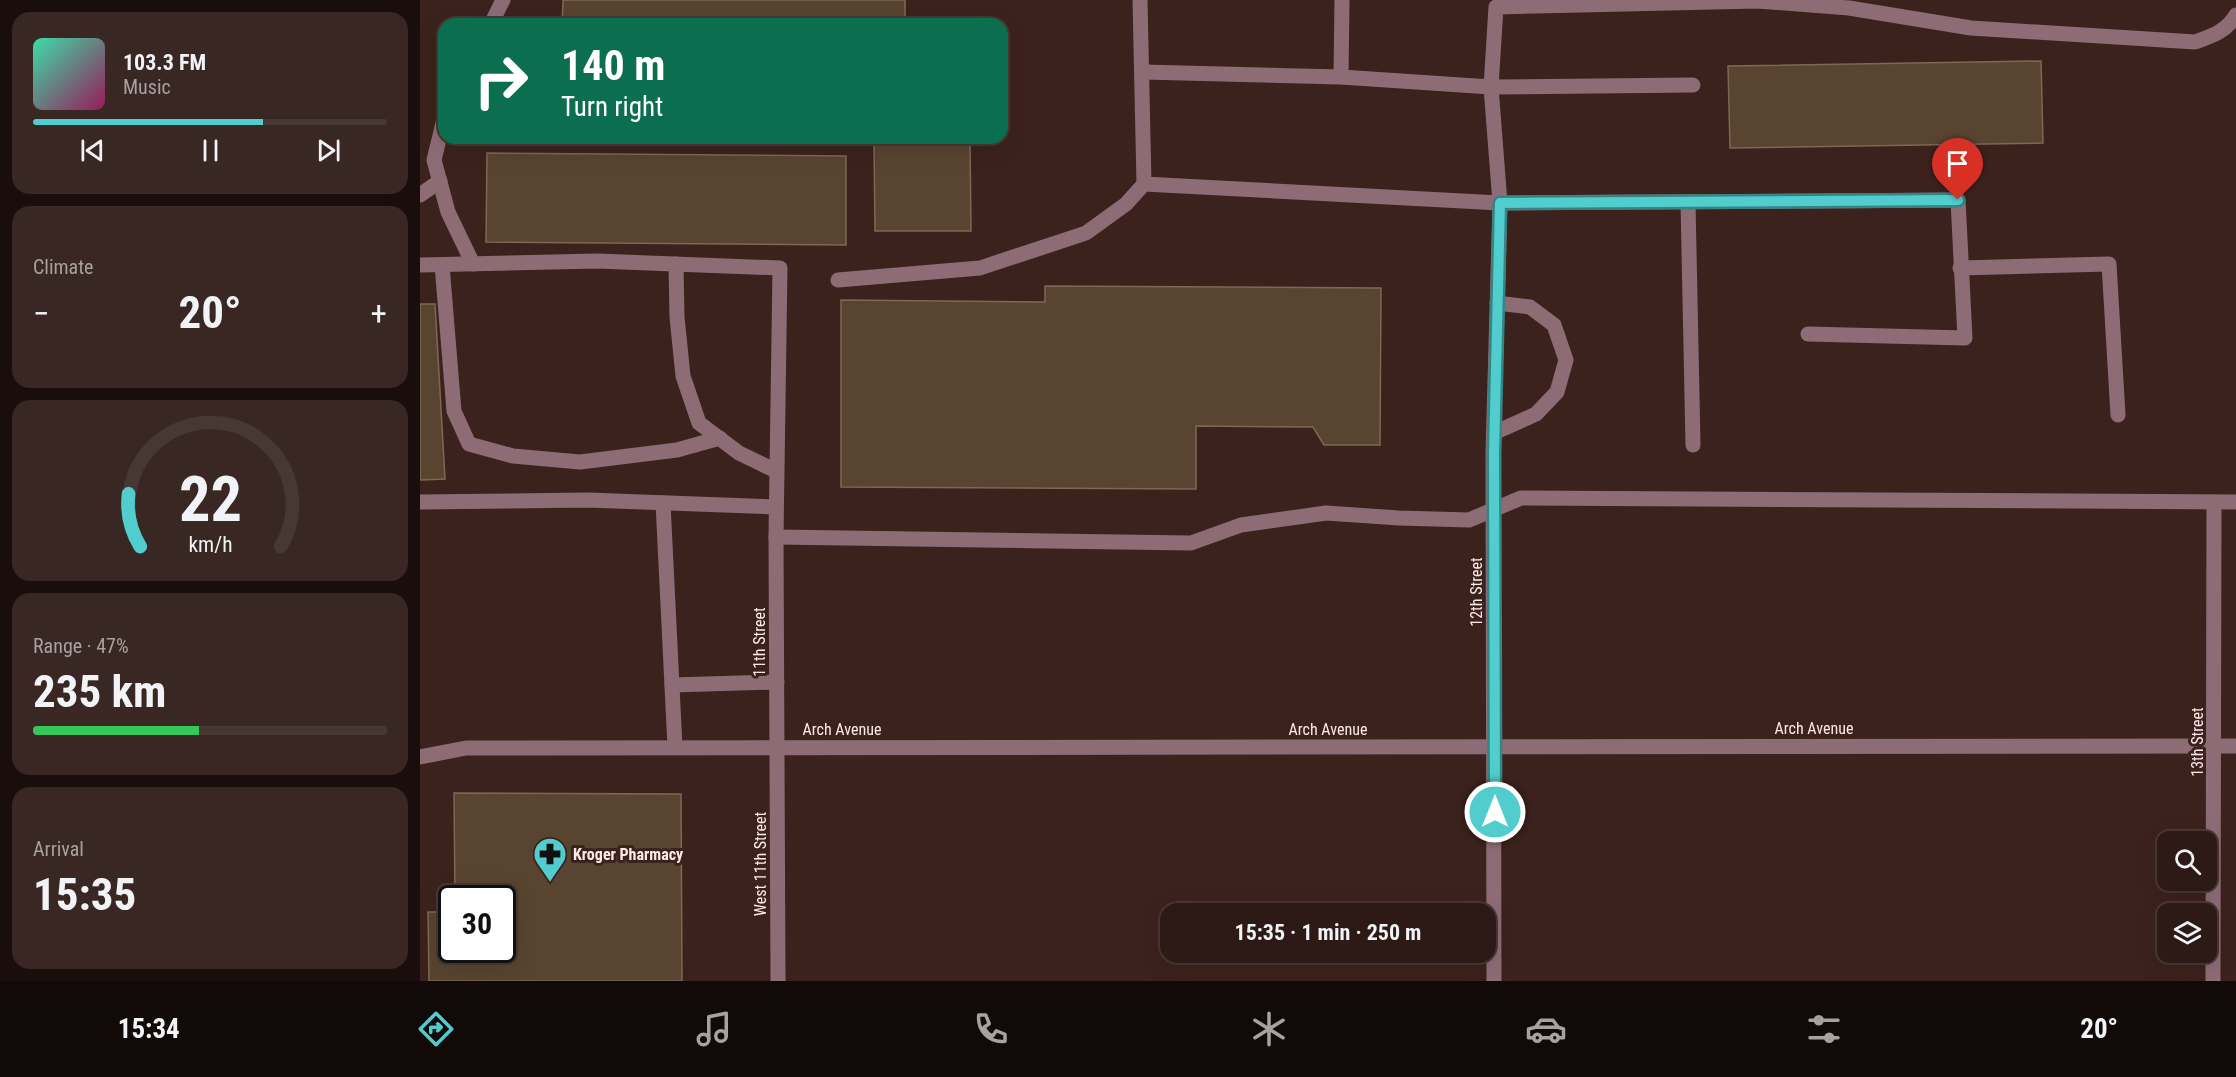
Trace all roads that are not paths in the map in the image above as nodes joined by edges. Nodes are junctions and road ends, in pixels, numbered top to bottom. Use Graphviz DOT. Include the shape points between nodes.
graph roads {
  1 [pos="503,0"];
  2 [pos="1140,0"];
  3 [pos="1342,0"];
  4 [pos="1490,4"];
  5 [pos="2236,15"];
  6 [pos="493,18"];
  7 [pos="1143,72"];
  8 [pos="1341,77"];
  9 [pos="1693,85"];
  10 [pos="1491,87"];
  11 [pos="438,144"];
  12 [pos="440,181"];
  13 [pos="1144,184"];
  14 [pos="420,195"];
  15 [pos="1688,202"];
  16 [pos="1500,203"];
  17 [pos="473,264"];
  18 [pos="676,264"];
  19 [pos="420,265"];
  20 [pos="442,265"];
  21 [pos="1960,268"];
  22 [pos="838,280"];
  23 [pos="1497,303"];
  24 [pos="1808,334"];
  25 [pos="2118,415"];
  26 [pos="1494,433"];
  27 [pos="720,438"];
  28 [pos="1693,445"];
  29 [pos="776,471"];
  30 [pos="420,502"];
  31 [pos="2214,502"];
  32 [pos="2236,502"];
  33 [pos="663,503"];
  34 [pos="776,507"];
  35 [pos="1494,511"];
  36 [pos="776,537"];
  37 [pos="777,682"];
  38 [pos="672,685"];
  39 [pos="2215,746"];
  40 [pos="2236,746"];
  41 [pos="675,747"];
  42 [pos="778,747"];
  43 [pos="1495,747"];
  44 [pos="420,757"];
  45 [pos="778,981"];
  46 [pos="1494,981"];
  47 [pos="2213,981"];
  1 -- 6 [label="street"];
  2 -- 7 [label="street"];
  3 -- 8 [label="street"];
  4 -- 5 [label="street" via="1758,1 1849,8 1971,28 2195,42 2215,36"];
  4 -- 10 [label="street, 12th Street"];
  7 -- 8 [label="street"];
  7 -- 13 [label="street"];
  8 -- 10 [label="street"];
  9 -- 10 [label="street"];
  10 -- 16 [label="street, 12th Street"];
  11 -- 12 [label="street" via="434,160"];
  12 -- 14 [label="street"];
  12 -- 17 [label="street" via="448,212"];
  13 -- 16 [label="street"];
  13 -- 22 [label="street" via="1126,204 1086,233 980,268"];
  15 -- 16 [label="street"];
  15 -- 21 [label="street" via="1958,200"];
  15 -- 28 [label="street"];
  16 -- 23 [label="street, 12th Street"];
  17 -- 18 [label="street"];
  17 -- 20 [label="street"];
  18 -- 27 [label="street" via="683,376 699,423"];
  18 -- 29 [label="street, 11th Street" via="780,268"];
  19 -- 20 [label="street"];
  20 -- 27 [label="street" via="454,411 469,444 513,456 580,462 677,450"];
  21 -- 24 [label="street" via="1965,338"];
  21 -- 25 [label="street" via="2109,264"];
  23 -- 26 [label="street, 12th Street"];
  23 -- 26 [label="street" via="1530,307 1554,325 1566,360 1557,392 1536,414"];
  26 -- 35 [label="street, 12th Street"];
  27 -- 29 [label="street"];
  29 -- 34 [label="street, 11th Street"];
  30 -- 33 [label="street"];
  31 -- 32 [label="street"];
  31 -- 35 [label="street" via="1521,498"];
  31 -- 39 [label="street, 13th Street"];
  33 -- 34 [label="street"];
  33 -- 38 [label="street"];
  34 -- 36 [label="street, 11th Street"];
  35 -- 36 [label="street" via="1469,520 1326,513 1241,525 1191,543"];
  35 -- 43 [label="street, 12th Street"];
  36 -- 37 [label="street, 11th Street"];
  37 -- 38 [label="street"];
  37 -- 42 [label="street, 11th Street"];
  38 -- 41 [label="street"];
  39 -- 40 [label="street, Arch Avenue"];
  39 -- 43 [label="street, Arch Avenue"];
  39 -- 47 [label="street, 13th Street"];
  41 -- 42 [label="street, Arch Avenue"];
  41 -- 44 [label="street, Arch Avenue" via="466,748"];
  42 -- 43 [label="street, Arch Avenue"];
  42 -- 45 [label="street, West 11th Street"];
  43 -- 46 [label="street, 12th Street"];
}
